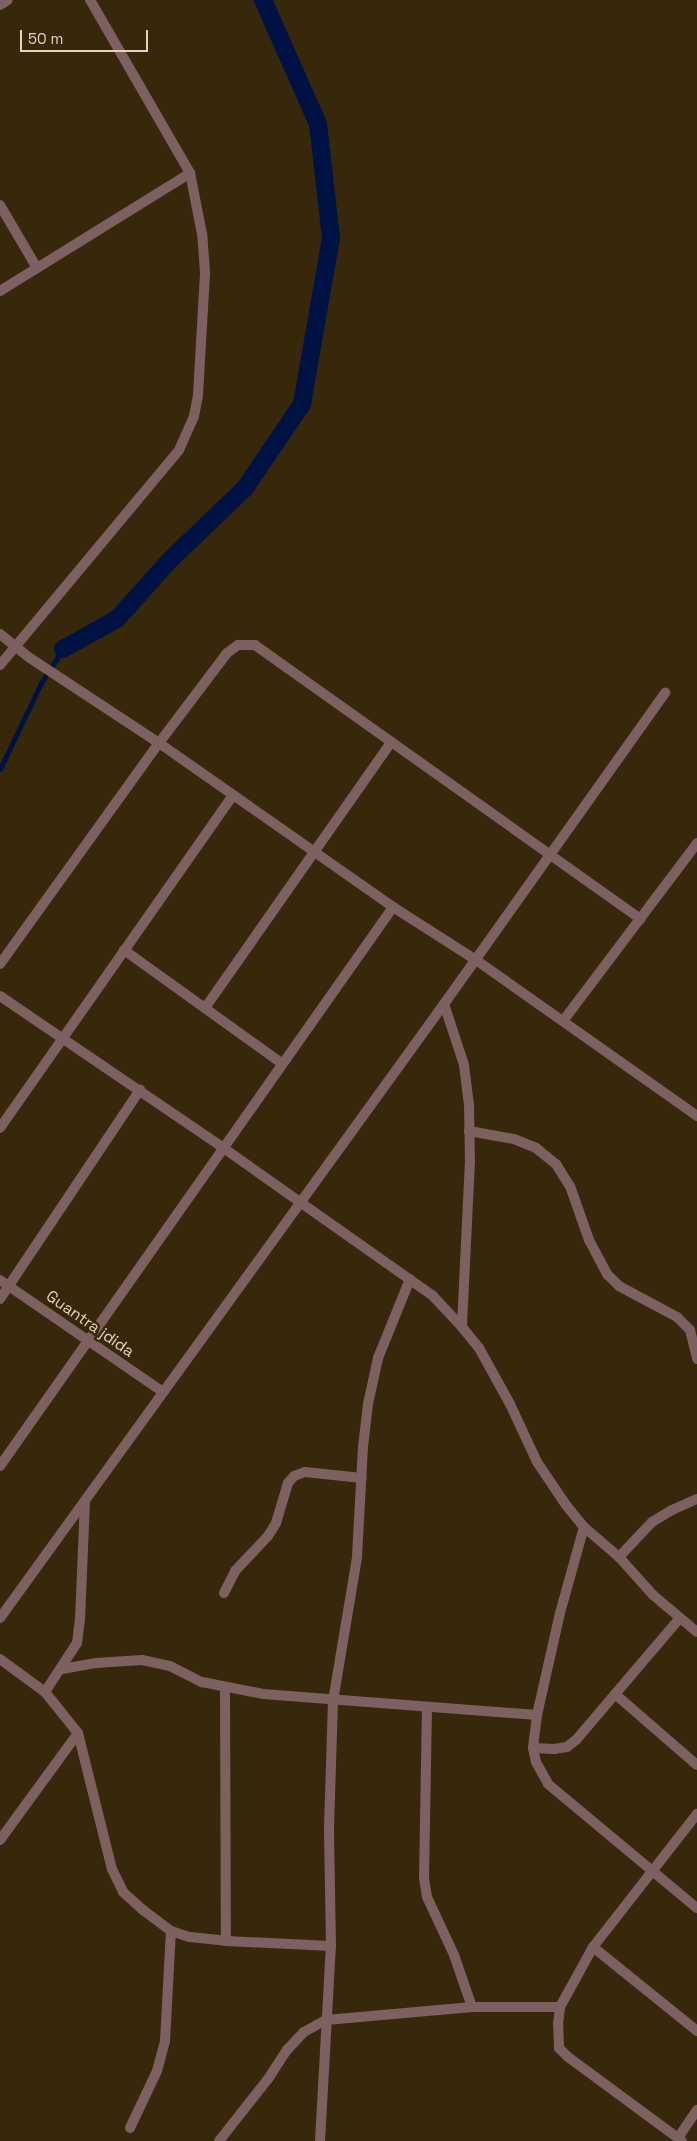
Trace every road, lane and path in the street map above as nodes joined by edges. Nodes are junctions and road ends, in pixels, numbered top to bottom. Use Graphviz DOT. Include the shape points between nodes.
graph roads {
  1 [pos="8,0"];
  2 [pos="90,0"];
  3 [pos="0,5"];
  4 [pos="190,173"];
  5 [pos="0,205"];
  6 [pos="37,268"];
  7 [pos="0,291"];
  8 [pos="0,634"];
  9 [pos="14,645"];
  10 [pos="0,665"];
  11 [pos="666,693"];
  12 [pos="391,742"];
  13 [pos="159,743"];
  14 [pos="233,795"];
  15 [pos="697,843"];
  16 [pos="314,852"];
  17 [pos="551,854"];
  18 [pos="393,907"];
  19 [pos="640,919"];
  20 [pos="124,950"];
  21 [pos="476,960"];
  22 [pos="0,964"];
  23 [pos="0,996"];
  24 [pos="444,1004"];
  25 [pos="205,1008"];
  26 [pos="563,1021"];
  27 [pos="62,1039"];
  28 [pos="281,1063"];
  29 [pos="140,1090"];
  30 [pos="697,1116"];
  31 [pos="0,1128"];
  32 [pos="469,1131"];
  33 [pos="222,1147"];
  34 [pos="300,1204"];
  35 [pos="410,1279"];
  36 [pos="0,1280"];
  37 [pos="9,1286"];
  38 [pos="0,1299"];
  39 [pos="462,1327"];
  40 [pos="693,1327"];
  41 [pos="87,1340"];
  42 [pos="697,1358"];
  43 [pos="163,1392"];
  44 [pos="0,1466"];
  45 [pos="362,1478"];
  46 [pos="697,1499"];
  47 [pos="85,1501"];
  48 [pos="584,1527"];
  49 [pos="619,1557"];
  50 [pos="224,1593"];
  51 [pos="0,1618"];
  52 [pos="680,1618"];
  53 [pos="697,1632"];
  54 [pos="0,1659"];
  55 [pos="62,1669"];
  56 [pos="225,1688"];
  57 [pos="46,1692"];
  58 [pos="615,1694"];
  59 [pos="333,1701"];
  60 [pos="427,1707"];
  61 [pos="537,1715"];
  62 [pos="78,1732"];
  63 [pos="533,1748"];
  64 [pos="697,1765"];
  65 [pos="697,1814"];
  66 [pos="0,1840"];
  67 [pos="652,1870"];
  68 [pos="697,1908"];
  69 [pos="172,1932"];
  70 [pos="226,1941"];
  71 [pos="330,1946"];
  72 [pos="593,1947"];
  73 [pos="472,2007"];
  74 [pos="560,2007"];
  75 [pos="326,2020"];
  76 [pos="697,2031"];
  77 [pos="697,2110"];
  78 [pos="130,2128"];
  79 [pos="680,2139"];
  80 [pos="219,2141"];
  81 [pos="320,2141"];
  1 -- 3 [label="street"];
  2 -- 4 [label="street"];
  4 -- 6 [label="street"];
  4 -- 9 [label="street" via="201,227 205,273 199,388 194,416 179,450"];
  5 -- 6 [label="street"];
  6 -- 7 [label="street"];
  8 -- 9 [label="street"];
  9 -- 10 [label="street"];
  9 -- 13 [label="street"];
  11 -- 17 [label="street"];
  12 -- 13 [label="street" via="255,645 238,645 227,654"];
  12 -- 16 [label="street"];
  12 -- 17 [label="street"];
  13 -- 14 [label="street"];
  13 -- 22 [label="street"];
  14 -- 16 [label="street"];
  14 -- 20 [label="street"];
  15 -- 19 [label="street"];
  16 -- 18 [label="street"];
  16 -- 25 [label="street"];
  17 -- 19 [label="street"];
  17 -- 21 [label="street"];
  18 -- 21 [label="street"];
  18 -- 28 [label="street"];
  19 -- 26 [label="street"];
  20 -- 25 [label="street"];
  20 -- 27 [label="street"];
  21 -- 24 [label="street"];
  21 -- 26 [label="street"];
  23 -- 27 [label="street"];
  24 -- 32 [label="street" via="464,1065"];
  24 -- 34 [label="street"];
  25 -- 28 [label="street"];
  26 -- 30 [label="street"];
  27 -- 29 [label="street"];
  27 -- 31 [label="street"];
  28 -- 33 [label="street"];
  29 -- 33 [label="street"];
  29 -- 37 [label="street"];
  32 -- 39 [label="street"];
  32 -- 40 [label="street" via="514,1139 536,1148 556,1164 570,1186 589,1240 608,1275 619,1286"];
  33 -- 34 [label="street"];
  33 -- 41 [label="street"];
  34 -- 35 [label="street"];
  34 -- 43 [label="street"];
  35 -- 39 [label="street" via="432,1295"];
  35 -- 45 [label="street" via="378,1358 368,1404"];
  36 -- 37 [label="street, Guantra jdida"];
  37 -- 38 [label="street"];
  37 -- 41 [label="street, Guantra jdida"];
  39 -- 48 [label="street" via="484,1356 537,1462"];
  40 -- 42 [label="street"];
  41 -- 43 [label="street, Guantra jdida"];
  41 -- 44 [label="street"];
  43 -- 47 [label="street"];
  45 -- 50 [label="street" via="304,1472 294,1476 288,1483 276,1523 235,1571"];
  45 -- 59 [label="street" via="357,1557"];
  46 -- 49 [label="street" via="652,1522"];
  47 -- 51 [label="street"];
  47 -- 55 [label="street" via="77,1643"];
  48 -- 49 [label="street"];
  48 -- 61 [label="street"];
  49 -- 52 [label="street" via="653,1595"];
  52 -- 53 [label="street"];
  52 -- 58 [label="street"];
  54 -- 57 [label="street"];
  55 -- 56 [label="street" via="96,1662 142,1660 170,1666 202,1682"];
  55 -- 57 [label="street"];
  56 -- 59 [label="street"];
  56 -- 70 [label="street"];
  57 -- 62 [label="street"];
  58 -- 63 [label="street" via="567,1747"];
  58 -- 64 [label="street"];
  59 -- 60 [label="street"];
  59 -- 71 [label="street"];
  60 -- 61 [label="street"];
  60 -- 73 [label="street" via="424,1878 427,1898 454,1955"];
  61 -- 63 [label="street"];
  62 -- 66 [label="street"];
  62 -- 69 [label="street" via="112,1869 123,1892"];
  63 -- 67 [label="street" via="536,1762 548,1784"];
  65 -- 67 [label="street"];
  67 -- 68 [label="street"];
  67 -- 72 [label="street"];
  69 -- 70 [label="street"];
  69 -- 78 [label="street" via="165,2041 157,2072"];
  70 -- 71 [label="street"];
  71 -- 75 [label="street"];
  72 -- 74 [label="street"];
  72 -- 76 [label="street"];
  73 -- 74 [label="street"];
  73 -- 75 [label="street"];
  74 -- 79 [label="street" via="559,2048"];
  75 -- 80 [label="street" via="304,2032 287,2050"];
  75 -- 81 [label="street"];
  77 -- 79 [label="street"];
}
